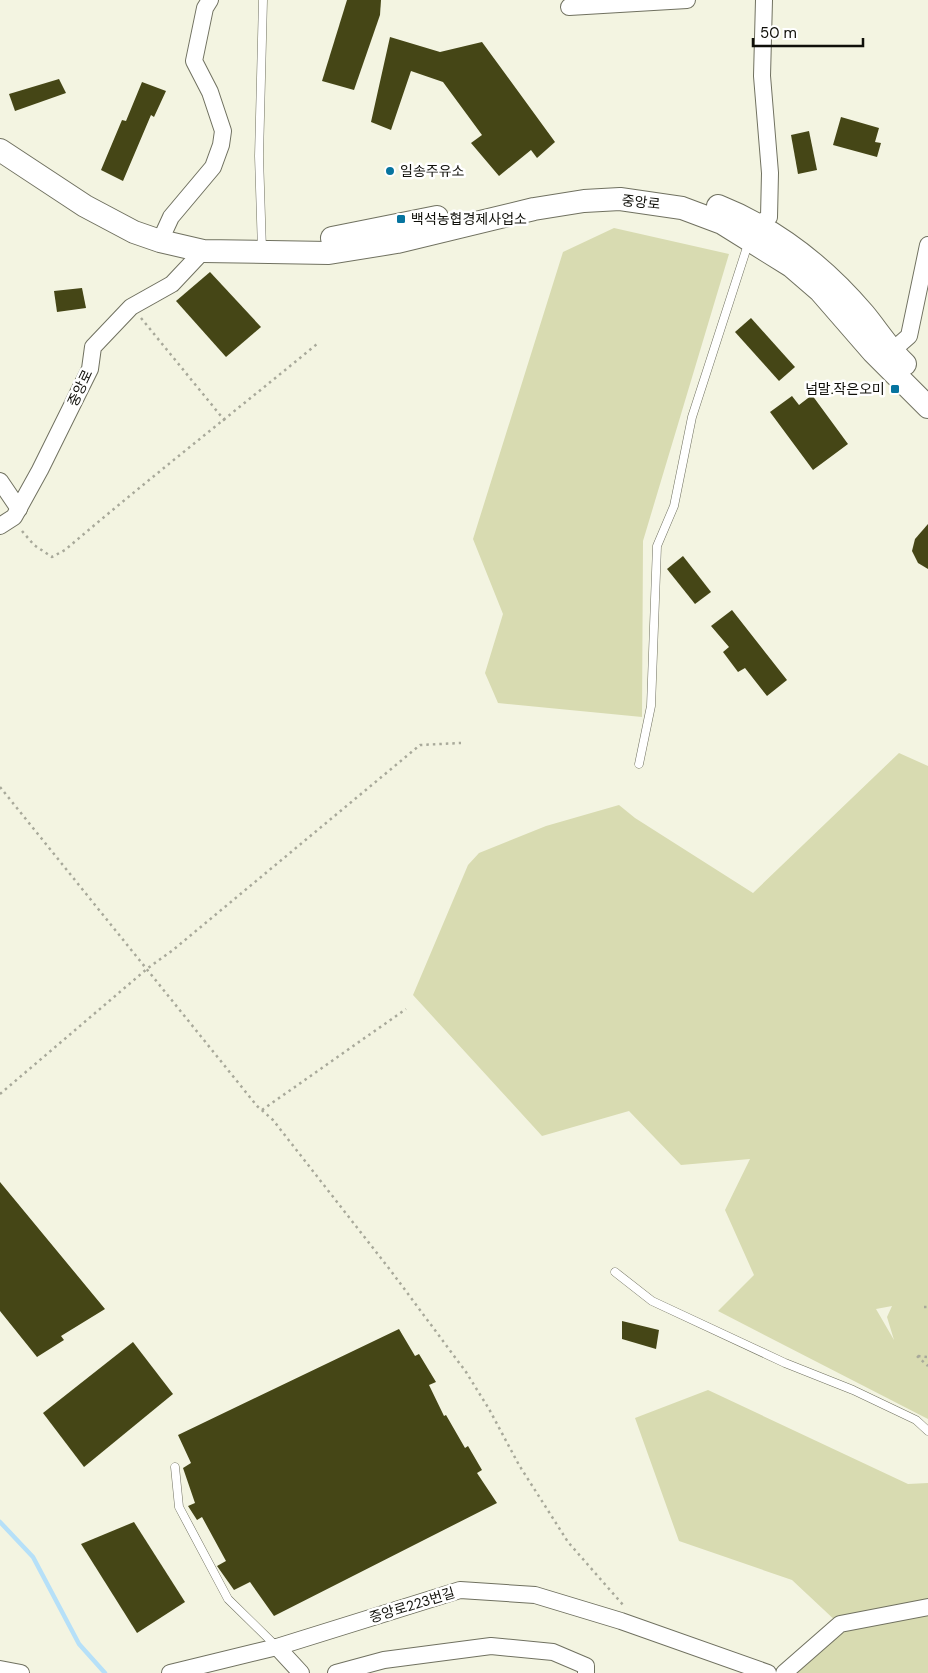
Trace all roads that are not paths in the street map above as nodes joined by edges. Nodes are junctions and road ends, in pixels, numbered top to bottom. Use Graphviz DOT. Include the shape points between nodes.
graph roads {
  1 [pos="210,0"];
  2 [pos="263,0"];
  3 [pos="687,0"];
  4 [pos="764,0"];
  5 [pos="631,2"];
  6 [pos="568,7"];
  7 [pos="0,150"];
  8 [pos="754,232"];
  9 [pos="160,241"];
  10 [pos="928,245"];
  11 [pos="204,250"];
  12 [pos="262,252"];
  13 [pos="887,356"];
  14 [pos="928,385"];
  15 [pos="928,407"];
  16 [pos="0,481"];
  17 [pos="17,513"];
  18 [pos="0,526"];
  19 [pos="639,764"];
  20 [pos="615,1272"];
  21 [pos="928,1431"];
  22 [pos="175,1467"];
  23 [pos="928,1607"];
  24 [pos="277,1647"];
  25 [pos="0,1669"];
  26 [pos="20,1673"];
  27 [pos="170,1673"];
  28 [pos="301,1673"];
  29 [pos="336,1673"];
  30 [pos="586,1673"];
  31 [pos="768,1673"];
  32 [pos="784,1673"];
  1 -- 9 [label="street" via="194,61 210,92 223,131 221,145 213,167 171,217"];
  2 -- 12 [label="lane" via="259,156"];
  3 -- 5 [label="street"];
  4 -- 8 [label="street" via="762,76 770,173 769,217"];
  5 -- 6 [label="street"];
  7 -- 9 [label="main road, 중앙로" via="110,220"];
  8 -- 12 [label="main road, 중앙로" via="720,207 672,191 621,185 585,186 284,251"];
  8 -- 13 [label="main road, 중앙로" via="794,246 825,274 864,314"];
  8 -- 19 [label="lane" via="692,417 674,506 657,546 651,706"];
  9 -- 11 [label="main road, 중앙로"];
  10 -- 13 [label="street" via="909,336"];
  11 -- 12 [label="main road, 중앙로"];
  11 -- 17 [label="street, 중앙로" via="172,284 131,307 94,347 90,369"];
  13 -- 14 [label="main road, 중앙로"];
  13 -- 15 [label="main road, 중앙로"];
  16 -- 17 [label="street"];
  17 -- 18 [label="street"];
  20 -- 21 [label="lane" via="652,1301 785,1363 853,1390 916,1420"];
  22 -- 24 [label="lane" via="179,1507 228,1599"];
  23 -- 32 [label="street" via="840,1624"];
  24 -- 27 [label="street, 중앙로223번길"];
  24 -- 28 [label="street"];
  24 -- 31 [label="street, 중앙로223번길" via="460,1590 535,1595 621,1621"];
  25 -- 26 [label="street"];
  29 -- 30 [label="street" via="384,1660 492,1646 553,1652 586,1666"];
}
